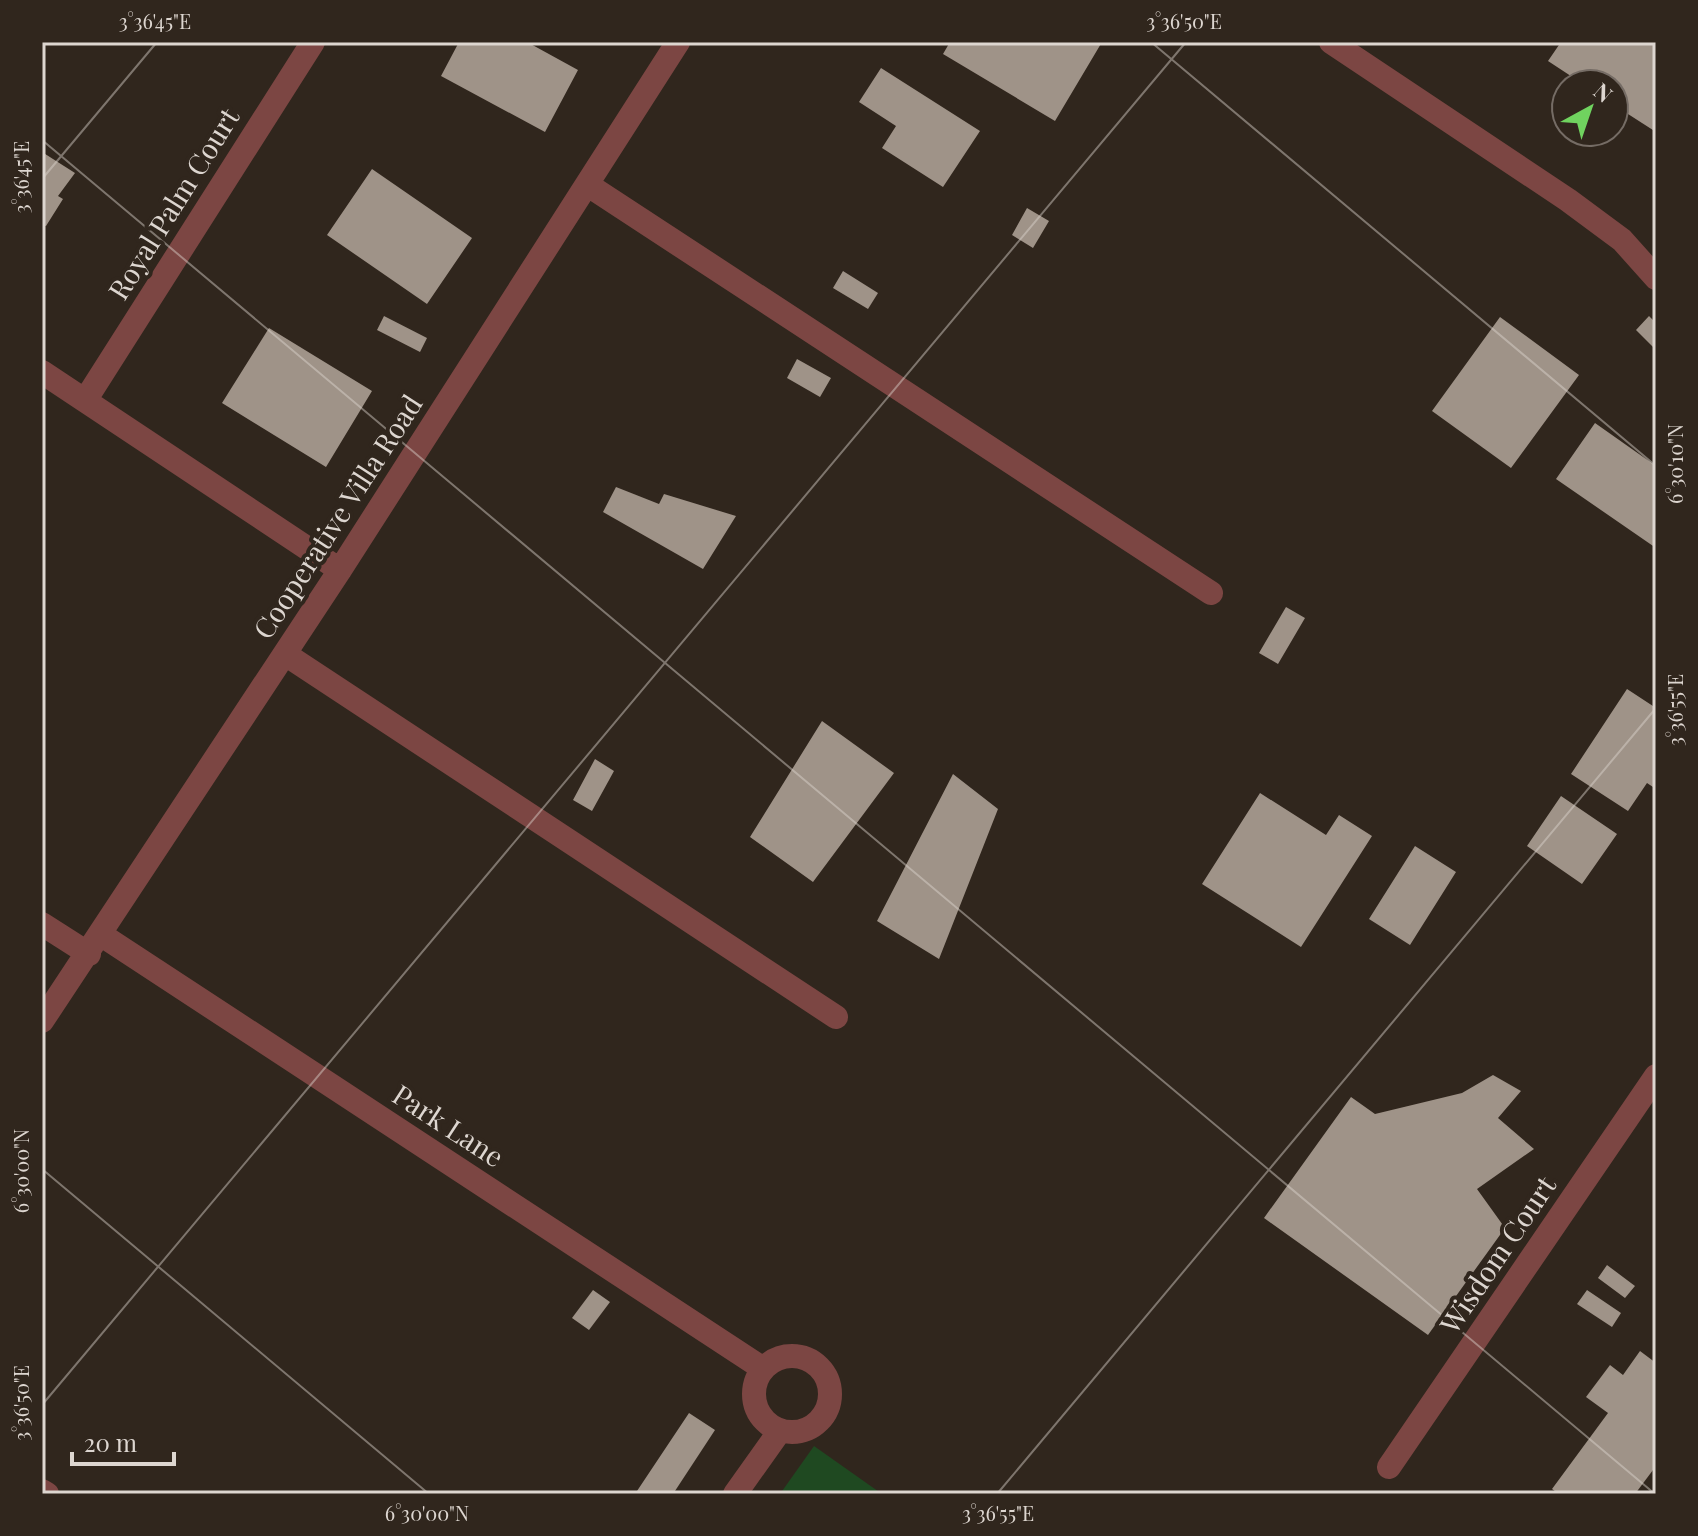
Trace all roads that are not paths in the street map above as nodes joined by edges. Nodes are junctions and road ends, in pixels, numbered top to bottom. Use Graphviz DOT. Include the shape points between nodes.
graph roads {
  1 [pos="313,42"];
  2 [pos="678,42"];
  3 [pos="1331,42"];
  4 [pos="588,185"];
  5 [pos="1656,278"];
  6 [pos="42,372"];
  7 [pos="86,399"];
  8 [pos="340,570"];
  9 [pos="1211,593"];
  10 [pos="285,654"];
  11 [pos="42,924"];
  12 [pos="94,944"];
  13 [pos="836,1017"];
  14 [pos="42,1021"];
  15 [pos="1656,1076"];
  16 [pos="762,1368"];
  17 [pos="779,1432"];
  18 [pos="1389,1467"];
  19 [pos="735,1494"];
  1 -- 7 [label="street, Royal Palm Court"];
  2 -- 4 [label="street, Cooperative Villa Road"];
  3 -- 5 [label="street" via="1568,200 1622,240"];
  4 -- 8 [label="street, Cooperative Villa Road"];
  4 -- 9 [label="street"];
  6 -- 7 [label="street"];
  7 -- 8 [label="street"];
  8 -- 10 [label="street, Cooperative Villa Road"];
  10 -- 12 [label="street, Cooperative Villa Road"];
  10 -- 13 [label="street"];
  11 -- 12 [label="street, Park Lane"];
  12 -- 14 [label="street, Cooperative Villa Road"];
  12 -- 16 [label="street, Park Lane"];
  15 -- 18 [label="street, Wisdom Court"];
  16 -- 17 [label="street" via="752,1392 759,1416"];
  16 -- 17 [label="street" via="777,1357 796,1355 813,1362 826,1376 831,1394 827,1412 815,1426 798,1433"];
  17 -- 19 [label="street"];
}
